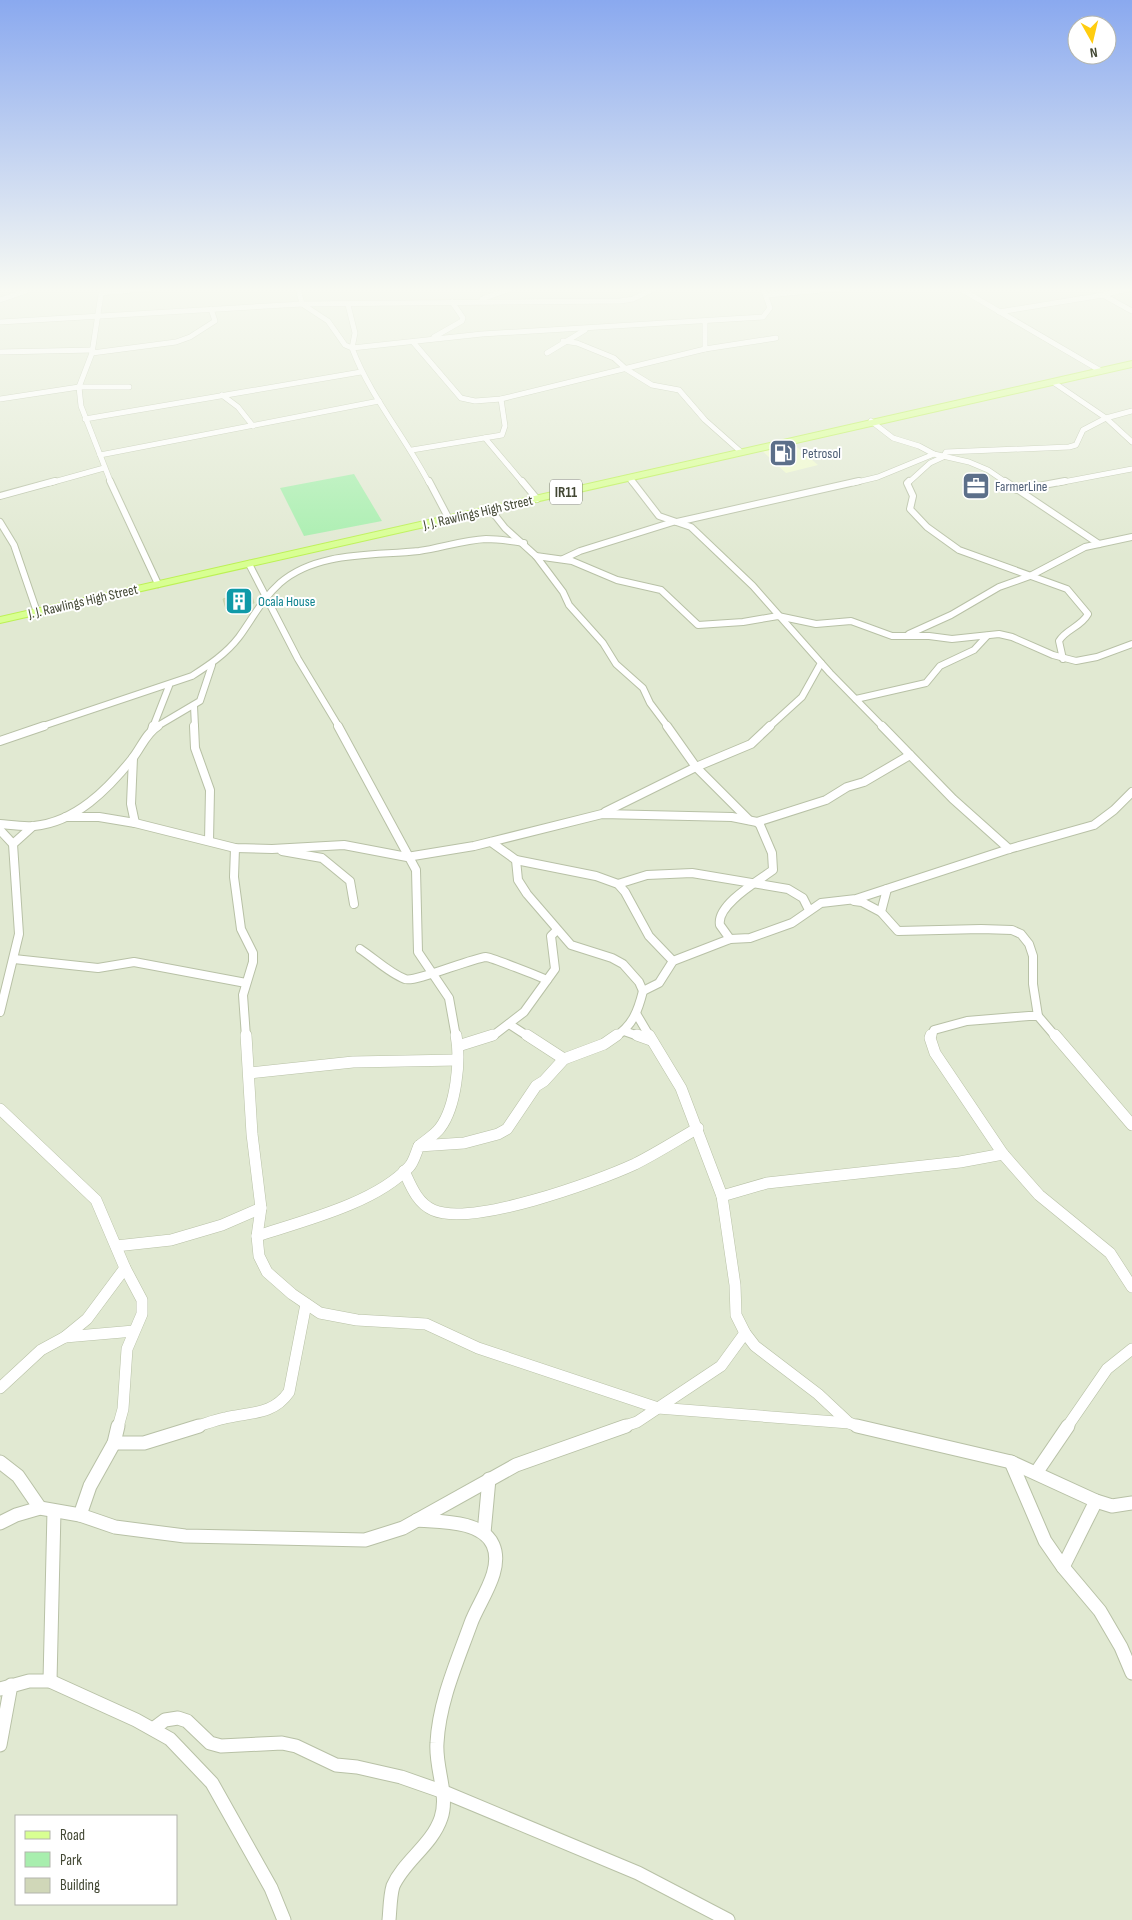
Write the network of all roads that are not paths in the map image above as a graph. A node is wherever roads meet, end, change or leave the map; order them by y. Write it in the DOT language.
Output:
graph roads {
  1 [pos="82,378"];
  2 [pos="327,378"];
  3 [pos="364,378"];
  4 [pos="444,378"];
  5 [pos="586,378"];
  6 [pos="640,378"];
  7 [pos="1072,378"];
  8 [pos="1053,382"];
  9 [pos="79,386"];
  10 [pos="129,386"];
  11 [pos="222,395"];
  12 [pos="0,399"];
  13 [pos="501,399"];
  14 [pos="379,401"];
  15 [pos="1132,411"];
  16 [pos="1106,418"];
  17 [pos="85,419"];
  18 [pos="871,421"];
  19 [pos="253,426"];
  20 [pos="485,438"];
  21 [pos="1132,442"];
  22 [pos="412,450"];
  23 [pos="740,451"];
  24 [pos="934,454"];
  25 [pos="100,455"];
  26 [pos="943,457"];
  27 [pos="104,468"];
  28 [pos="1132,469"];
  29 [pos="629,478"];
  30 [pos="1017,490"];
  31 [pos="0,496"];
  32 [pos="537,499"];
  33 [pos="490,509"];
  34 [pos="449,519"];
  35 [pos="0,522"];
  36 [pos="676,522"];
  37 [pos="1132,538"];
  38 [pos="524,543"];
  39 [pos="1098,544"];
  40 [pos="324,547"];
  41 [pos="536,556"];
  42 [pos="331,558"];
  43 [pos="563,559"];
  44 [pos="249,564"];
  45 [pos="1030,576"];
  46 [pos="158,584"];
  47 [pos="265,596"];
  48 [pos="37,612"];
  49 [pos="778,616"];
  50 [pos="0,620"];
  51 [pos="902,636"];
  52 [pos="987,636"];
  53 [pos="1132,644"];
  54 [pos="1057,648"];
  55 [pos="1042,650"];
  56 [pos="1063,659"];
  57 [pos="821,663"];
  58 [pos="212,665"];
  59 [pos="169,686"];
  60 [pos="856,699"];
  61 [pos="194,706"];
  62 [pos="152,730"];
  63 [pos="0,742"];
  64 [pos="910,755"];
  65 [pos="133,758"];
  66 [pos="696,767"];
  67 [pos="1132,792"];
  68 [pos="602,814"];
  69 [pos="66,817"];
  70 [pos="753,821"];
  71 [pos="134,822"];
  72 [pos="0,824"];
  73 [pos="33,826"];
  74 [pos="0,830"];
  75 [pos="209,841"];
  76 [pos="491,842"];
  77 [pos="12,844"];
  78 [pos="323,845"];
  79 [pos="235,848"];
  80 [pos="272,849"];
  81 [pos="1010,849"];
  82 [pos="322,858"];
  83 [pos="407,858"];
  84 [pos="516,860"];
  85 [pos="618,884"];
  86 [pos="757,884"];
  87 [pos="888,889"];
  88 [pos="846,900"];
  89 [pos="354,904"];
  90 [pos="809,910"];
  91 [pos="881,912"];
  92 [pos="556,930"];
  93 [pos="730,939"];
  94 [pos="360,949"];
  95 [pos="14,958"];
  96 [pos="674,961"];
  97 [pos="432,972"];
  98 [pos="547,980"];
  99 [pos="246,983"];
  100 [pos="643,991"];
  101 [pos="0,1012"];
  102 [pos="637,1015"];
  103 [pos="1038,1016"];
  104 [pos="509,1024"];
  105 [pos="624,1031"];
  106 [pos="651,1040"];
  107 [pos="458,1046"];
  108 [pos="457,1060"];
  109 [pos="564,1060"];
  110 [pos="250,1072"];
  111 [pos="0,1109"];
  112 [pos="1128,1115"];
  113 [pos="1132,1125"];
  114 [pos="698,1128"];
  115 [pos="418,1146"];
  116 [pos="1003,1154"];
  117 [pos="404,1171"];
  118 [pos="722,1196"];
  119 [pos="261,1208"];
  120 [pos="257,1236"];
  121 [pos="116,1246"];
  122 [pos="125,1268"];
  123 [pos="1132,1287"];
  124 [pos="306,1304"];
  125 [pos="134,1331"];
  126 [pos="745,1333"];
  127 [pos="65,1337"];
  128 [pos="1132,1349"];
  129 [pos="0,1388"];
  130 [pos="658,1408"];
  131 [pos="849,1423"];
  132 [pos="114,1443"];
  133 [pos="0,1462"];
  134 [pos="1011,1462"];
  135 [pos="1036,1473"];
  136 [pos="489,1479"];
  137 [pos="1096,1501"];
  138 [pos="1132,1503"];
  139 [pos="40,1508"];
  140 [pos="54,1511"];
  141 [pos="80,1515"];
  142 [pos="417,1520"];
  143 [pos="0,1523"];
  144 [pos="484,1534"];
  145 [pos="1063,1566"];
  146 [pos="1132,1674"];
  147 [pos="50,1681"];
  148 [pos="5,1687"];
  149 [pos="2,1714"];
  150 [pos="153,1729"];
  151 [pos="0,1745"];
  152 [pos="444,1792"];
  153 [pos="284,1920"];
  154 [pos="389,1920"];
  155 [pos="728,1920"];
  1 -- 9 [label="street"];
  2 -- 11 [label="street"];
  3 -- 14 [label="street"];
  4 -- 13 [label="street"];
  5 -- 13 [label="street"];
  6 -- 23 [label="street"];
  7 -- 8 [label="main road, J. J. Rawlings High Street / IR11"];
  8 -- 16 [label="street"];
  8 -- 18 [label="main road, J. J. Rawlings High Street / IR11"];
  9 -- 10 [label="street"];
  9 -- 12 [label="street"];
  9 -- 17 [label="street"];
  11 -- 17 [label="street"];
  11 -- 19 [label="street"];
  13 -- 20 [label="street"];
  14 -- 19 [label="street"];
  14 -- 22 [label="street"];
  15 -- 16 [label="street"];
  16 -- 21 [label="street"];
  16 -- 26 [label="street"];
  17 -- 25 [label="street"];
  18 -- 23 [label="main road, J. J. Rawlings High Street / IR11"];
  18 -- 24 [label="street"];
  19 -- 25 [label="street"];
  20 -- 22 [label="street"];
  20 -- 32 [label="street"];
  22 -- 34 [label="street"];
  23 -- 29 [label="main road, J. J. Rawlings High Street / IR11"];
  24 -- 26 [label="street"];
  24 -- 36 [label="street"];
  25 -- 27 [label="street"];
  26 -- 30 [label="street"];
  26 -- 45 [label="street"];
  27 -- 31 [label="street"];
  27 -- 46 [label="street"];
  28 -- 30 [label="street"];
  29 -- 32 [label="main road, J. J. Rawlings High Street / IR11"];
  29 -- 36 [label="street"];
  30 -- 39 [label="street"];
  32 -- 33 [label="main road, J. J. Rawlings High Street / IR11"];
  33 -- 34 [label="main road, J. J. Rawlings High Street / IR11"];
  33 -- 38 [label="street"];
  34 -- 40 [label="main road, J. J. Rawlings High Street / IR11"];
  35 -- 48 [label="street"];
  36 -- 43 [label="street"];
  36 -- 49 [label="street"];
  37 -- 39 [label="street"];
  38 -- 41 [label="street"];
  38 -- 42 [label="street"];
  39 -- 45 [label="street"];
  40 -- 42 [label="street"];
  40 -- 44 [label="main road, J. J. Rawlings High Street / IR11"];
  41 -- 43 [label="street"];
  41 -- 66 [label="street"];
  42 -- 47 [label="street"];
  43 -- 49 [label="street"];
  44 -- 46 [label="main road, J. J. Rawlings High Street / IR11"];
  44 -- 47 [label="street"];
  45 -- 51 [label="street"];
  45 -- 54 [label="street"];
  46 -- 48 [label="main road, J. J. Rawlings High Street / IR11"];
  47 -- 58 [label="street"];
  47 -- 83 [label="street"];
  48 -- 50 [label="main road, J. J. Rawlings High Street / IR11"];
  49 -- 51 [label="street"];
  49 -- 57 [label="street"];
  51 -- 52 [label="street"];
  52 -- 55 [label="street"];
  52 -- 60 [label="street"];
  53 -- 56 [label="street"];
  54 -- 55 [label="street"];
  54 -- 56 [label="street"];
  55 -- 56 [label="street"];
  57 -- 60 [label="street"];
  57 -- 66 [label="street"];
  58 -- 59 [label="street"];
  58 -- 61 [label="street"];
  59 -- 62 [label="street"];
  59 -- 63 [label="street"];
  60 -- 64 [label="street"];
  61 -- 62 [label="street"];
  61 -- 75 [label="street"];
  62 -- 65 [label="street"];
  64 -- 70 [label="street"];
  64 -- 81 [label="street"];
  65 -- 69 [label="street"];
  65 -- 71 [label="street"];
  66 -- 68 [label="street"];
  66 -- 70 [label="street"];
  67 -- 81 [label="street"];
  68 -- 70 [label="street"];
  68 -- 76 [label="street"];
  69 -- 71 [label="street"];
  69 -- 73 [label="street"];
  70 -- 86 [label="street"];
  71 -- 75 [label="street"];
  72 -- 73 [label="street"];
  73 -- 77 [label="street"];
  74 -- 77 [label="street"];
  75 -- 79 [label="street"];
  76 -- 83 [label="street"];
  76 -- 84 [label="street"];
  77 -- 95 [label="street"];
  78 -- 80 [label="street"];
  78 -- 82 [label="street"];
  78 -- 83 [label="street"];
  79 -- 80 [label="street"];
  79 -- 99 [label="street"];
  80 -- 82 [label="street"];
  81 -- 87 [label="street"];
  82 -- 89 [label="street"];
  83 -- 97 [label="street"];
  84 -- 85 [label="street"];
  84 -- 92 [label="street"];
  85 -- 86 [label="street"];
  85 -- 96 [label="street"];
  86 -- 90 [label="street"];
  86 -- 93 [label="street"];
  87 -- 88 [label="street"];
  87 -- 91 [label="street"];
  88 -- 90 [label="street"];
  88 -- 91 [label="street"];
  90 -- 93 [label="street"];
  91 -- 103 [label="street"];
  92 -- 98 [label="street"];
  92 -- 100 [label="street"];
  93 -- 96 [label="street"];
  94 -- 97 [label="street"];
  95 -- 99 [label="street"];
  95 -- 101 [label="street"];
  96 -- 100 [label="street"];
  97 -- 98 [label="street"];
  97 -- 107 [label="street"];
  98 -- 104 [label="street"];
  99 -- 110 [label="street"];
  100 -- 102 [label="street"];
  102 -- 105 [label="street"];
  102 -- 106 [label="street"];
  103 -- 112 [label="street"];
  103 -- 116 [label="street"];
  104 -- 107 [label="street"];
  104 -- 109 [label="street"];
  105 -- 106 [label="street"];
  105 -- 109 [label="street"];
  106 -- 114 [label="street"];
  107 -- 108 [label="street"];
  108 -- 110 [label="street"];
  108 -- 115 [label="street"];
  109 -- 115 [label="street"];
  110 -- 119 [label="street"];
  111 -- 121 [label="street"];
  112 -- 113 [label="street"];
  114 -- 117 [label="street"];
  114 -- 118 [label="street"];
  115 -- 117 [label="street"];
  116 -- 118 [label="street"];
  116 -- 123 [label="street"];
  117 -- 120 [label="street"];
  118 -- 126 [label="street"];
  119 -- 120 [label="street"];
  119 -- 121 [label="street"];
  120 -- 124 [label="street"];
  121 -- 122 [label="street"];
  122 -- 125 [label="street"];
  122 -- 127 [label="street"];
  124 -- 130 [label="street"];
  124 -- 132 [label="street"];
  125 -- 127 [label="street"];
  125 -- 132 [label="street"];
  126 -- 130 [label="street"];
  126 -- 131 [label="street"];
  127 -- 129 [label="street"];
  128 -- 135 [label="street"];
  130 -- 131 [label="street"];
  130 -- 136 [label="street"];
  131 -- 134 [label="street"];
  132 -- 141 [label="street"];
  133 -- 139 [label="street"];
  134 -- 135 [label="street"];
  134 -- 145 [label="street"];
  135 -- 137 [label="street"];
  136 -- 142 [label="street"];
  136 -- 144 [label="street"];
  137 -- 138 [label="street"];
  137 -- 145 [label="street"];
  139 -- 140 [label="street"];
  139 -- 143 [label="street"];
  140 -- 141 [label="street"];
  140 -- 147 [label="street"];
  141 -- 142 [label="street"];
  142 -- 144 [label="street"];
  144 -- 152 [label="street"];
  145 -- 146 [label="street"];
  147 -- 148 [label="street"];
  147 -- 150 [label="street"];
  148 -- 149 [label="street"];
  149 -- 151 [label="street"];
  150 -- 152 [label="street"];
  150 -- 153 [label="street"];
  152 -- 154 [label="street"];
  152 -- 155 [label="street"];
}
